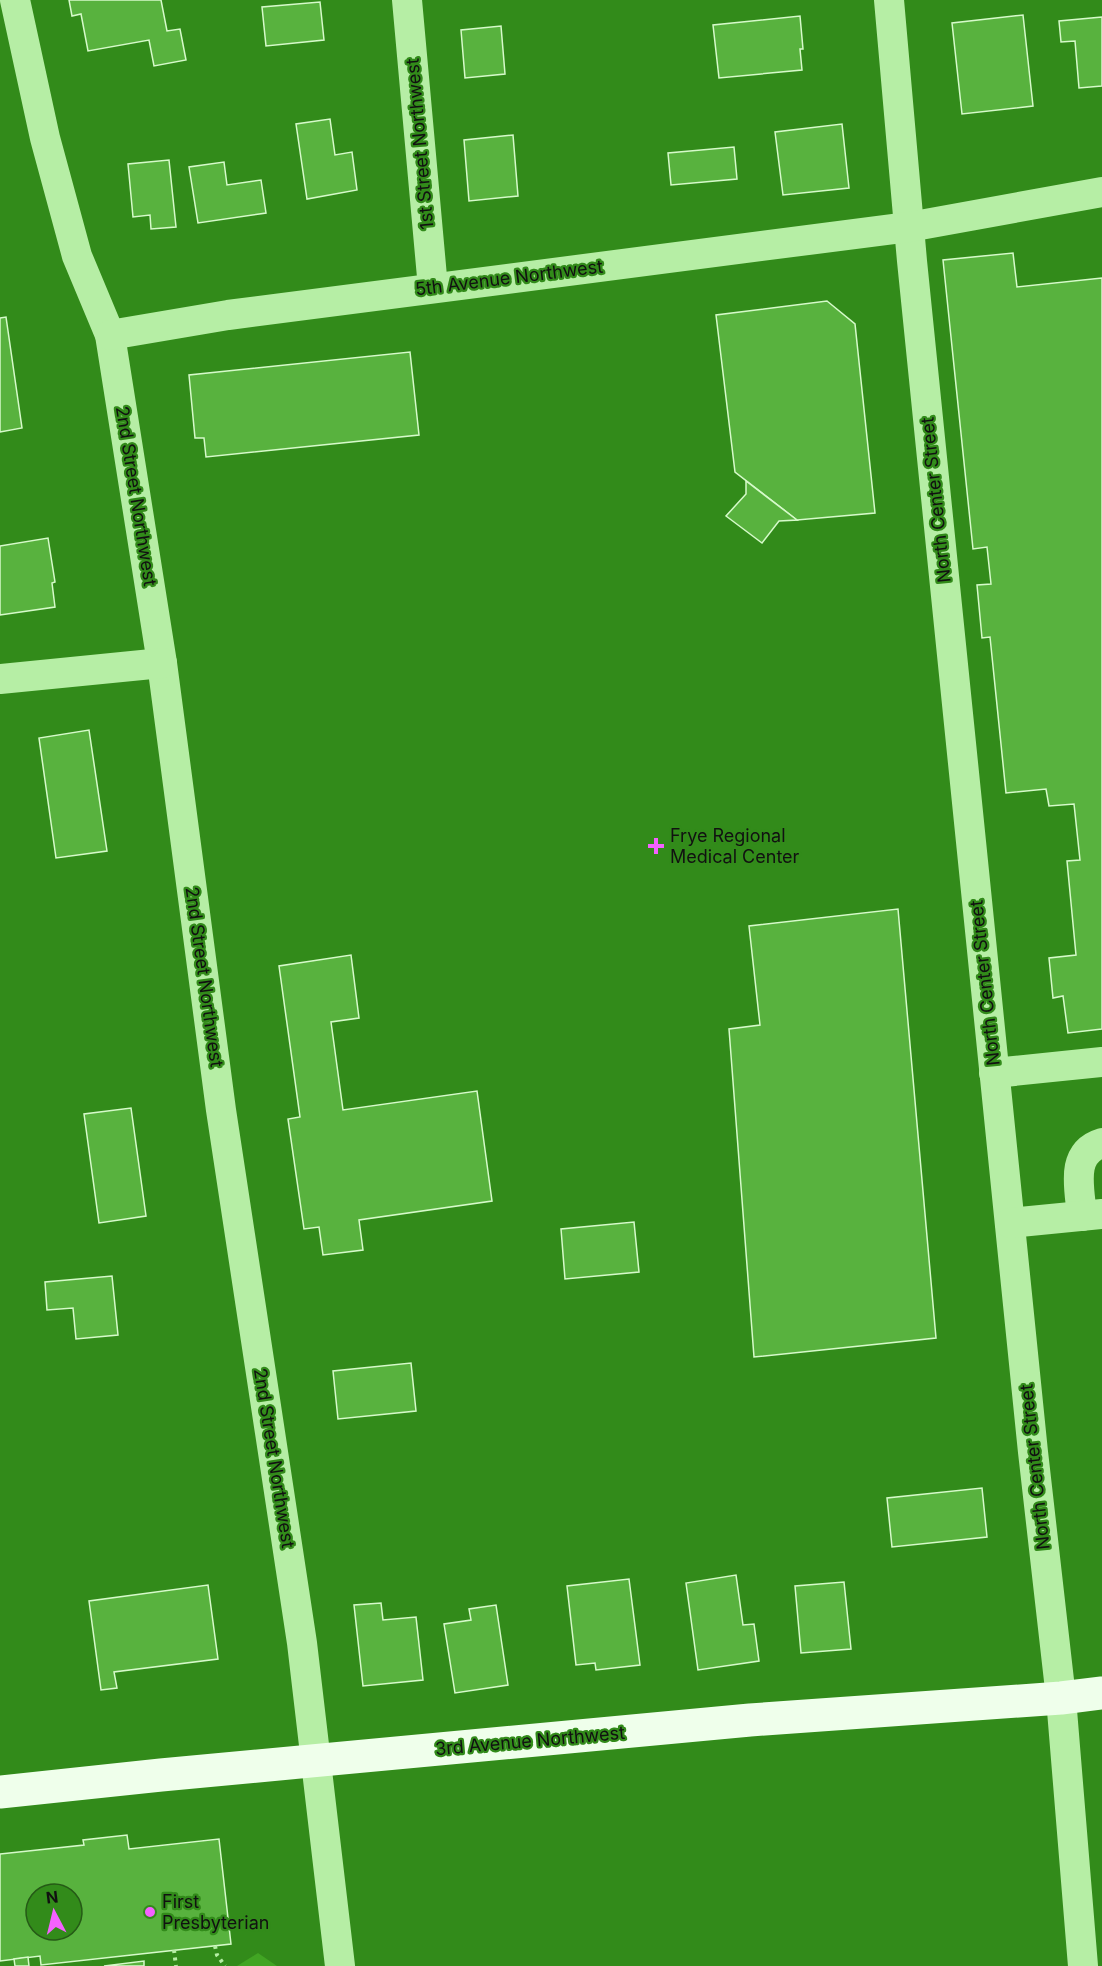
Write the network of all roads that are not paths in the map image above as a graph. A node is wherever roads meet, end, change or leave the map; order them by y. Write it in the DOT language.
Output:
graph roads {
  1 [pos="15,0"];
  2 [pos="407,0"];
  3 [pos="889,0"];
  4 [pos="1102,192"];
  5 [pos="909,227"];
  6 [pos="433,288"];
  7 [pos="110,335"];
  8 [pos="162,663"];
  9 [pos="0,679"];
  10 [pos="1102,1062"];
  11 [pos="994,1073"];
  12 [pos="1102,1143"];
  13 [pos="1092,1215"];
  14 [pos="1010,1224"];
  15 [pos="1102,1693"];
  16 [pos="1061,1698"];
  17 [pos="315,1760"];
  18 [pos="0,1792"];
  19 [pos="340,1966"];
  20 [pos="1083,1966"];
  1 -- 7 [label="street, 2nd Street Northwest"];
  2 -- 6 [label="street, 1st Street Northwest"];
  3 -- 5 [label="street, North Center Street"];
  4 -- 5 [label="street, 5th Avenue Northwest"];
  5 -- 6 [label="street, 5th Avenue Northwest"];
  5 -- 11 [label="street, North Center Street"];
  6 -- 7 [label="street, 5th Avenue Northwest"];
  7 -- 8 [label="street, 2nd Street Northwest"];
  8 -- 9 [label="street"];
  8 -- 17 [label="street, 2nd Street Northwest"];
  10 -- 11 [label="street"];
  11 -- 14 [label="street, North Center Street"];
  12 -- 13 [label="street"];
  13 -- 14 [label="street"];
  14 -- 16 [label="street, North Center Street"];
  15 -- 16 [label="main road, 3rd Avenue Northwest"];
  16 -- 17 [label="main road, 3rd Avenue Northwest"];
  16 -- 20 [label="street, North Center Street"];
  17 -- 18 [label="main road, 3rd Avenue Northwest"];
  17 -- 19 [label="street, 2nd Street Northwest"];
}
